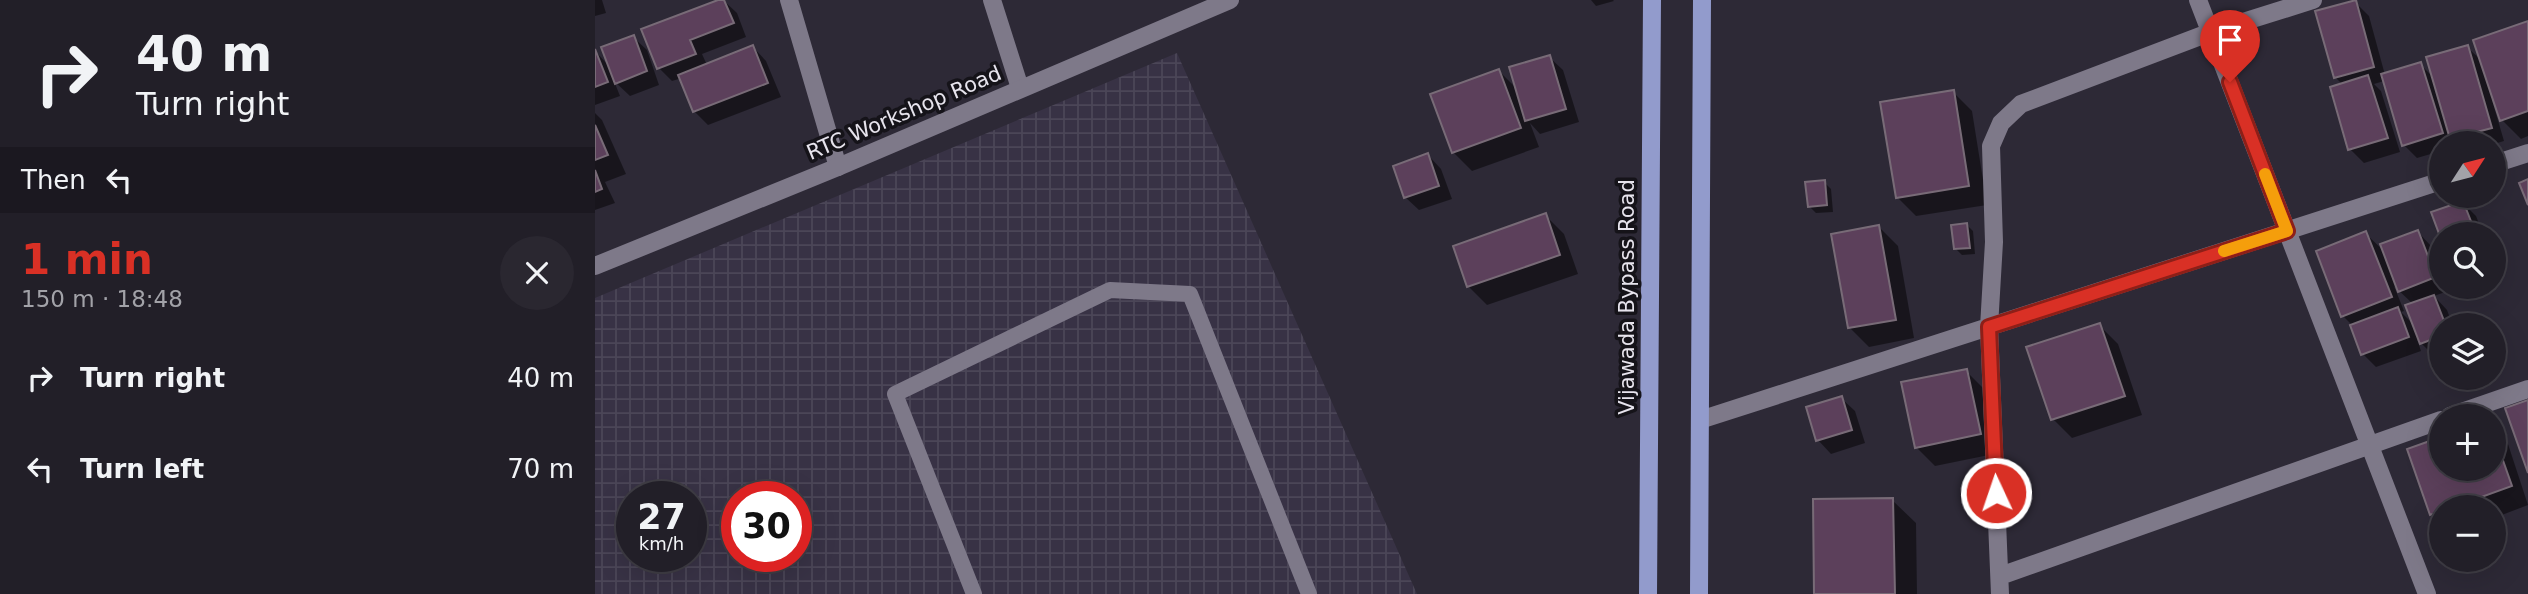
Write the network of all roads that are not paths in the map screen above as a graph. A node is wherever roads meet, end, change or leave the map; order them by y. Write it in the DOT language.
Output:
graph roads {
  1 [pos="789,0"];
  2 [pos="992,0"];
  3 [pos="1230,0"];
  4 [pos="1652,0"];
  5 [pos="1702,0"];
  6 [pos="2199,0"];
  7 [pos="2313,0"];
  8 [pos="2211,32"];
  9 [pos="1020,88"];
  10 [pos="2528,153"];
  11 [pos="2506,160"];
  12 [pos="838,167"];
  13 [pos="2429,185"];
  14 [pos="2287,231"];
  15 [pos="595,265"];
  16 [pos="1989,327"];
  17 [pos="2528,389"];
  18 [pos="2485,404"];
  19 [pos="1700,420"];
  20 [pos="2429,424"];
  21 [pos="2369,445"];
  22 [pos="2000,576"];
  23 [pos="974,594"];
  24 [pos="1309,594"];
  25 [pos="1648,594"];
  26 [pos="1699,594"];
  27 [pos="2000,594"];
  28 [pos="2427,594"];
  1 -- 12 [label="street"];
  2 -- 9 [label="street"];
  3 -- 9 [label="street, RTC Workshop Road"];
  4 -- 25 [label="main road, Vijawada Bypass Road"];
  5 -- 19 [label="main road"];
  6 -- 8 [label="street"];
  7 -- 8 [label="street"];
  8 -- 14 [label="street"];
  8 -- 16 [label="street"];
  9 -- 12 [label="street, RTC Workshop Road"];
  10 -- 11 [label="street"];
  12 -- 15 [label="street, RTC Workshop Road"];
  13 -- 14 [label="street"];
  14 -- 16 [label="street"];
  14 -- 21 [label="street"];
  16 -- 19 [label="street"];
  16 -- 22 [label="street"];
  17 -- 18 [label="street"];
  19 -- 26 [label="main road"];
  20 -- 21 [label="street"];
  21 -- 22 [label="street"];
  21 -- 28 [label="street"];
  22 -- 27 [label="street"];
  23 -- 24 [label="lane"];
}
